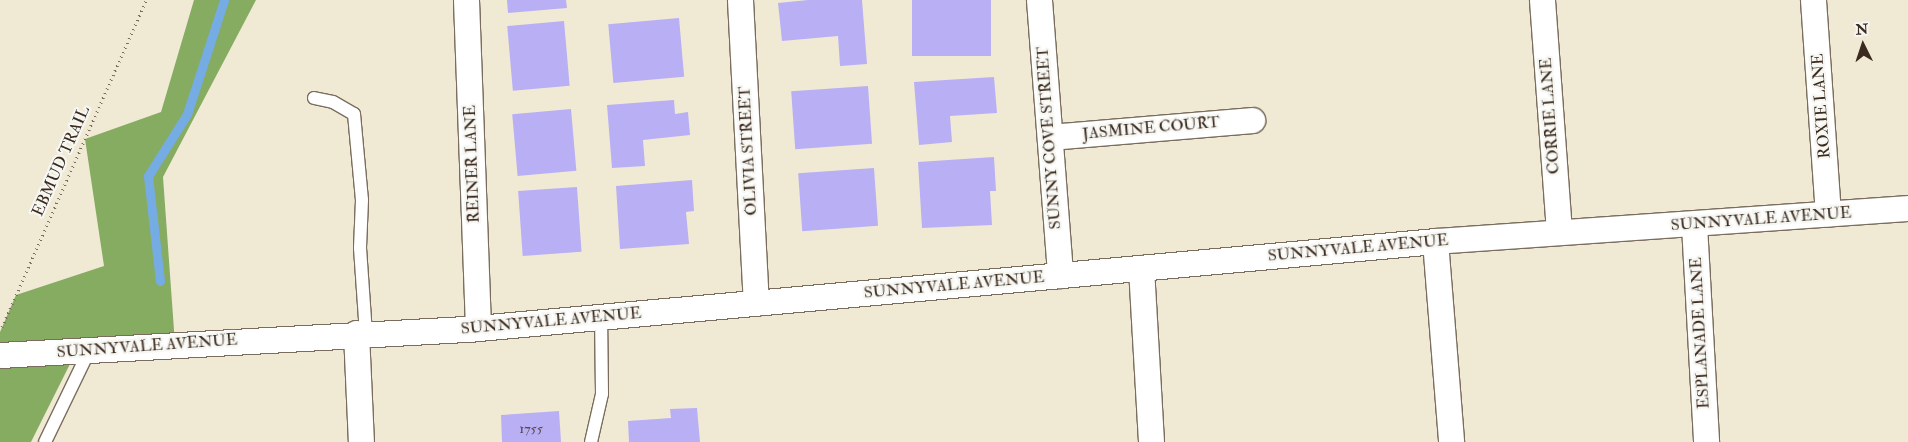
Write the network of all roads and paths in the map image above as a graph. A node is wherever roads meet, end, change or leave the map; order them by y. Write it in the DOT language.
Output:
graph roads {
  1 [pos="146,0"];
  2 [pos="466,0"];
  3 [pos="740,0"];
  4 [pos="1039,0"];
  5 [pos="1542,0"];
  6 [pos="1813,0"];
  7 [pos="314,98"];
  8 [pos="1252,120"];
  9 [pos="1050,137"];
  10 [pos="1908,208"];
  11 [pos="1828,213"];
  12 [pos="1694,225"];
  13 [pos="1559,231"];
  14 [pos="1435,241"];
  15 [pos="1142,268"];
  16 [pos="1060,275"];
  17 [pos="756,303"];
  18 [pos="601,317"];
  19 [pos="478,328"];
  20 [pos="0,332"];
  21 [pos="361,333"];
  22 [pos="90,350"];
  23 [pos="0,355"];
  24 [pos="45,442"];
  25 [pos="362,442"];
  26 [pos="591,442"];
  27 [pos="1151,442"];
  28 [pos="1451,442"];
  29 [pos="1706,442"];
  1 -- 20 [label="path, EBMUD TRAIL"];
  2 -- 19 [label="street, REINER LANE"];
  3 -- 17 [label="street, OLIVIA STREET"];
  4 -- 9 [label="street, SUNNY COVE STREET"];
  5 -- 13 [label="street, CORRIE LANE"];
  6 -- 11 [label="street, ROXIE LANE"];
  7 -- 21 [label="lane"];
  8 -- 9 [label="street, JASMINE COURT"];
  9 -- 16 [label="street, SUNNY COVE STREET"];
  10 -- 11 [label="street, SUNNYVALE AVENUE"];
  11 -- 12 [label="street, SUNNYVALE AVENUE"];
  12 -- 13 [label="street, SUNNYVALE AVENUE"];
  12 -- 29 [label="street, ESPLANADE LANE"];
  13 -- 14 [label="street, SUNNYVALE AVENUE"];
  14 -- 15 [label="street, SUNNYVALE AVENUE"];
  14 -- 28 [label="street"];
  15 -- 16 [label="street, SUNNYVALE AVENUE"];
  15 -- 27 [label="street"];
  16 -- 17 [label="street, SUNNYVALE AVENUE"];
  17 -- 18 [label="street, SUNNYVALE AVENUE"];
  18 -- 19 [label="street, SUNNYVALE AVENUE"];
  18 -- 26 [label="lane"];
  19 -- 21 [label="street, SUNNYVALE AVENUE"];
  21 -- 22 [label="street, SUNNYVALE AVENUE"];
  21 -- 25 [label="street"];
  22 -- 23 [label="street, SUNNYVALE AVENUE"];
  22 -- 24 [label="lane"];
}
